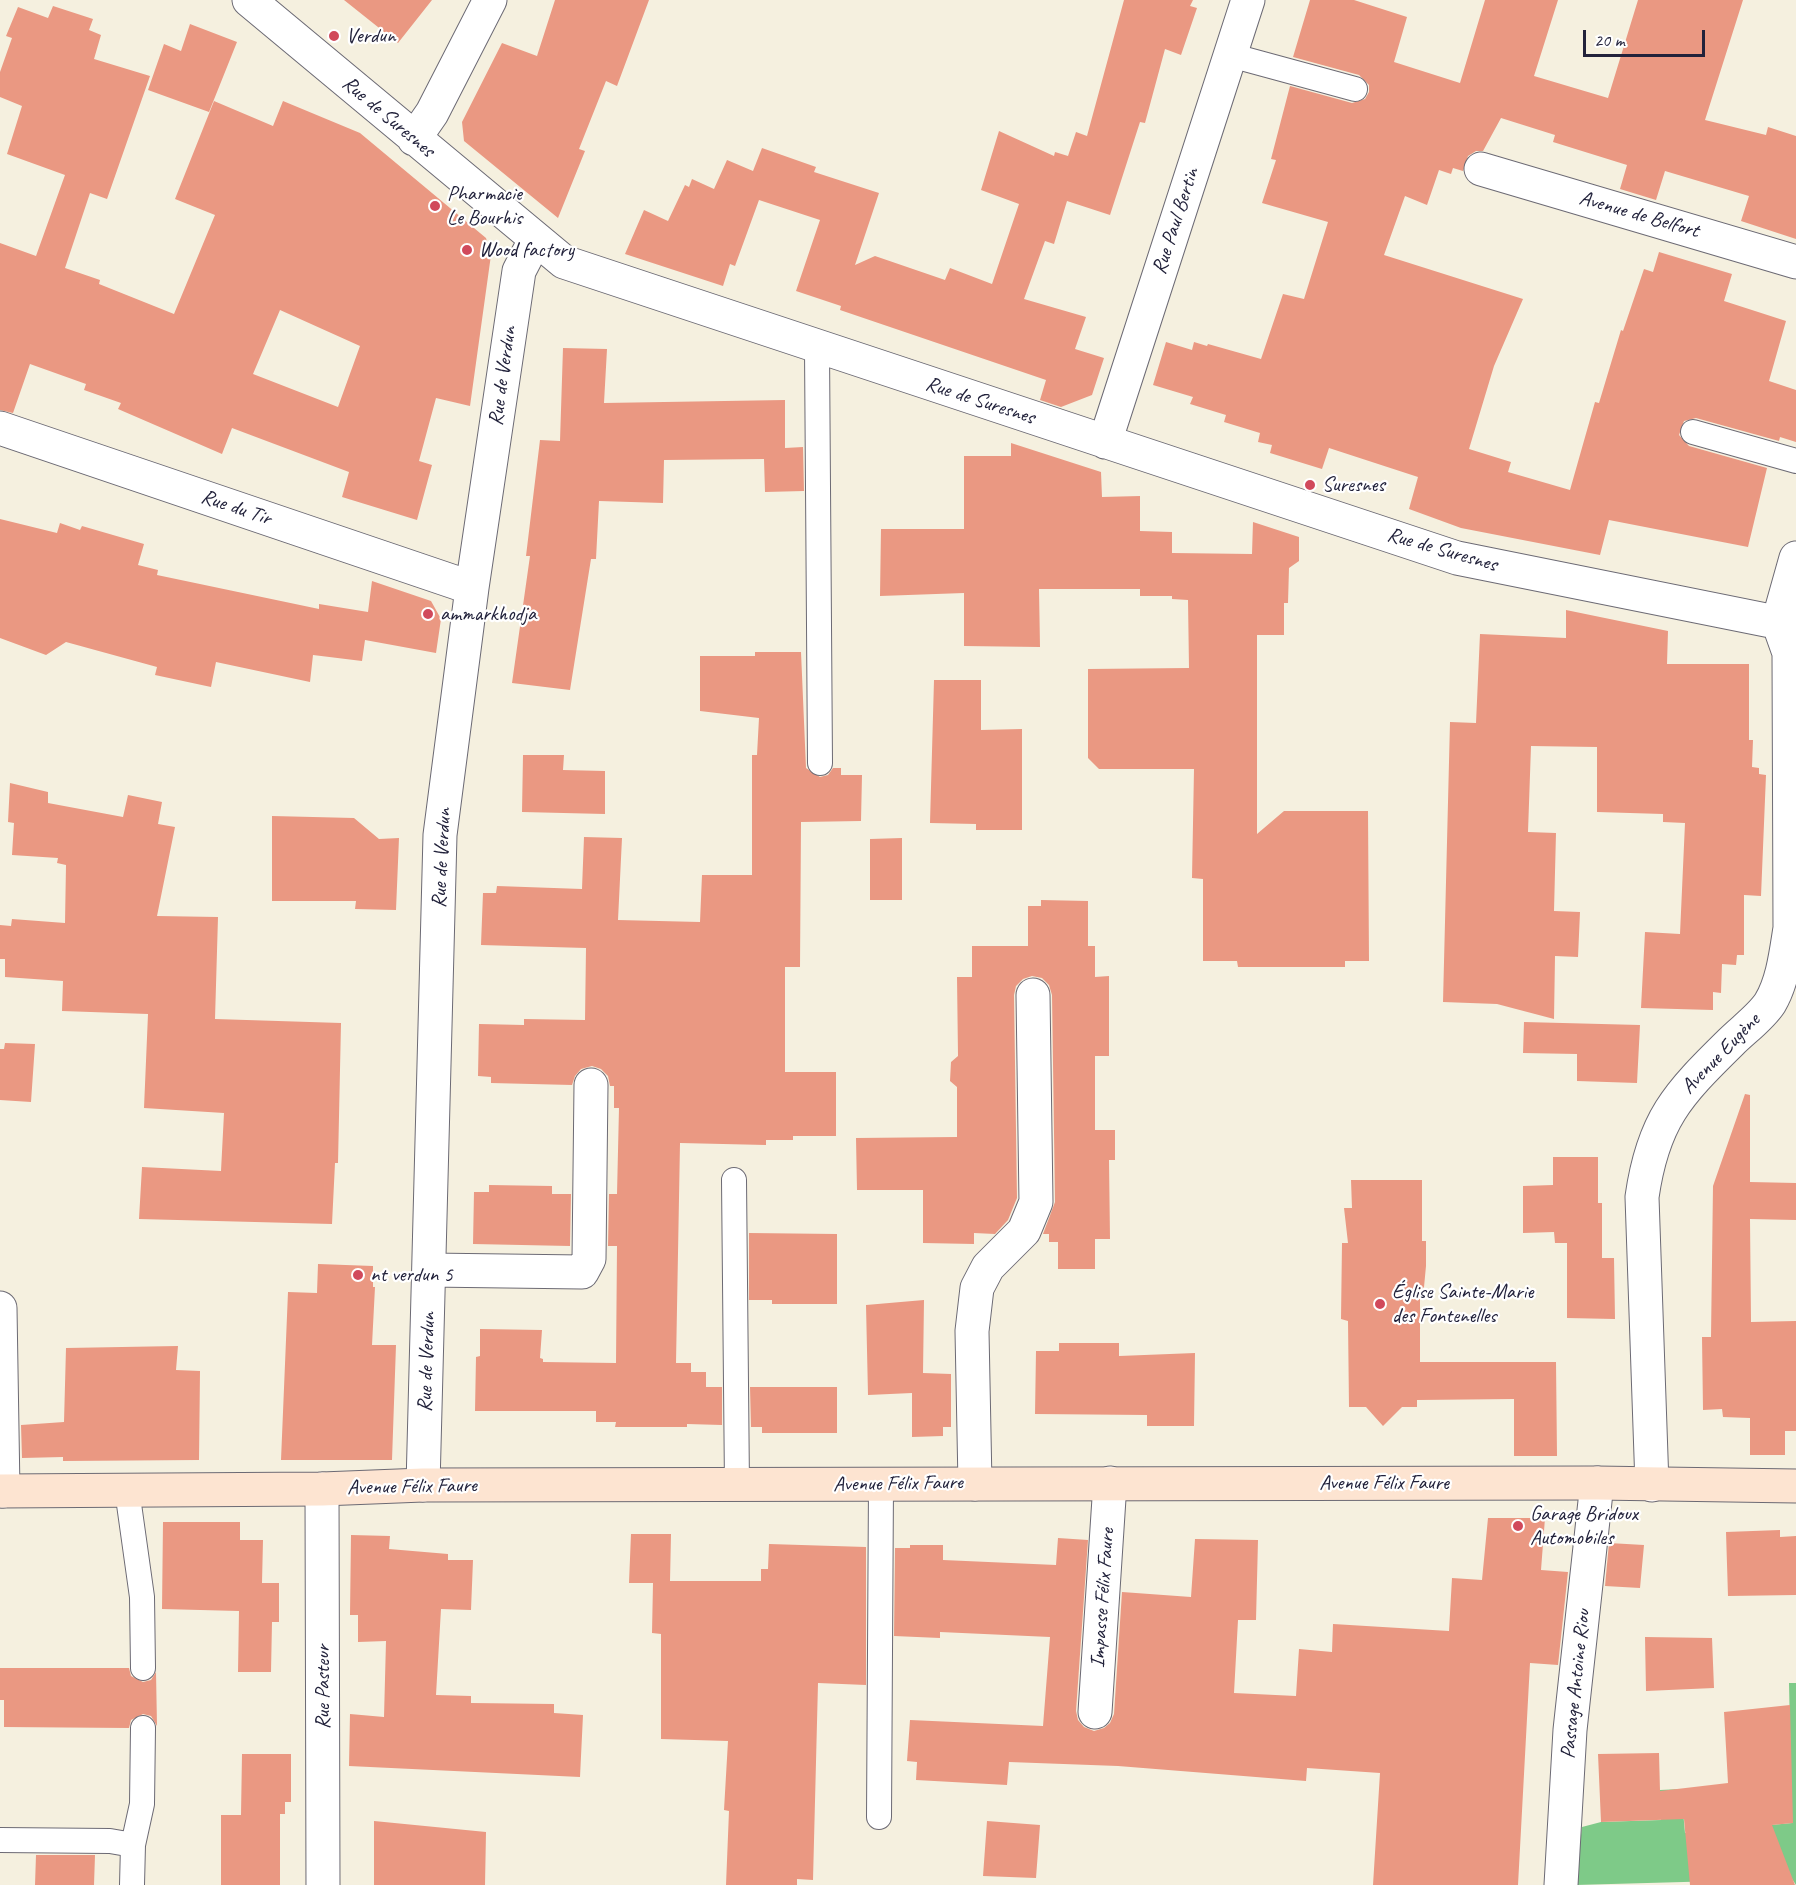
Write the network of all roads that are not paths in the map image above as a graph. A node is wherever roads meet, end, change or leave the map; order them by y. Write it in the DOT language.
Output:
graph roads {
  1 [pos="249,0"];
  2 [pos="490,0"];
  3 [pos="1248,0"];
  4 [pos="1230,55"];
  5 [pos="1355,89"];
  6 [pos="414,139"];
  7 [pos="1481,169"];
  8 [pos="535,240"];
  9 [pos="1796,262"];
  10 [pos="818,349"];
  11 [pos="0,428"];
  12 [pos="1693,432"];
  13 [pos="1105,442"];
  14 [pos="1796,461"];
  15 [pos="1796,558"];
  16 [pos="472,588"];
  17 [pos="1787,624"];
  18 [pos="820,763"];
  19 [pos="1033,995"];
  20 [pos="591,1085"];
  21 [pos="734,1180"];
  22 [pos="429,1270"];
  23 [pos="0,1308"];
  24 [pos="1597,1483"];
  25 [pos="975,1484"];
  26 [pos="1110,1484"];
  27 [pos="423,1485"];
  28 [pos="880,1485"];
  29 [pos="1652,1485"];
  30 [pos="737,1486"];
  31 [pos="1796,1486"];
  32 [pos="322,1489"];
  33 [pos="127,1490"];
  34 [pos="2,1491"];
  35 [pos="143,1668"];
  36 [pos="1095,1712"];
  37 [pos="143,1728"];
  38 [pos="879,1817"];
  39 [pos="0,1840"];
  40 [pos="133,1845"];
  41 [pos="132,1885"];
  42 [pos="323,1885"];
  43 [pos="1561,1885"];
  1 -- 6 [label="street, Rue de Suresnes"];
  2 -- 6 [label="street"];
  3 -- 4 [label="street, Rue Paul Bertin"];
  4 -- 5 [label="lane"];
  4 -- 13 [label="street, Rue Paul Bertin"];
  6 -- 8 [label="street, Rue de Suresnes"];
  7 -- 9 [label="street, Avenue de Belfort"];
  8 -- 10 [label="street, Rue de Suresnes"];
  8 -- 16 [label="street, Rue de Verdun"];
  10 -- 13 [label="street, Rue de Suresnes"];
  10 -- 18 [label="lane"];
  11 -- 16 [label="street, Rue du Tir"];
  12 -- 14 [label="lane"];
  13 -- 17 [label="street, Rue de Suresnes"];
  15 -- 17 [label="street"];
  16 -- 22 [label="street, Rue de Verdun"];
  17 -- 29 [label="street, Avenue Eugène"];
  19 -- 25 [label="street"];
  20 -- 22 [label="street"];
  21 -- 30 [label="lane"];
  22 -- 27 [label="street, Rue de Verdun"];
  23 -- 34 [label="street"];
  24 -- 26 [label="street, Avenue Félix Faure"];
  24 -- 29 [label="street, Avenue Félix Faure"];
  24 -- 43 [label="street, Passage Antoine Riou"];
  25 -- 26 [label="street, Avenue Félix Faure"];
  25 -- 28 [label="street, Avenue Félix Faure"];
  26 -- 36 [label="street, Impasse Félix Faure"];
  27 -- 30 [label="street, Avenue Félix Faure"];
  27 -- 32 [label="street, Avenue Félix Faure"];
  28 -- 30 [label="street, Avenue Félix Faure"];
  28 -- 38 [label="lane"];
  29 -- 31 [label="street, Avenue Félix Faure"];
  32 -- 33 [label="street, Avenue Félix Faure"];
  32 -- 42 [label="street, Rue Pasteur"];
  33 -- 34 [label="street, Avenue Félix Faure"];
  33 -- 35 [label="lane"];
  37 -- 40 [label="lane"];
  39 -- 40 [label="lane"];
  40 -- 41 [label="lane"];
}
